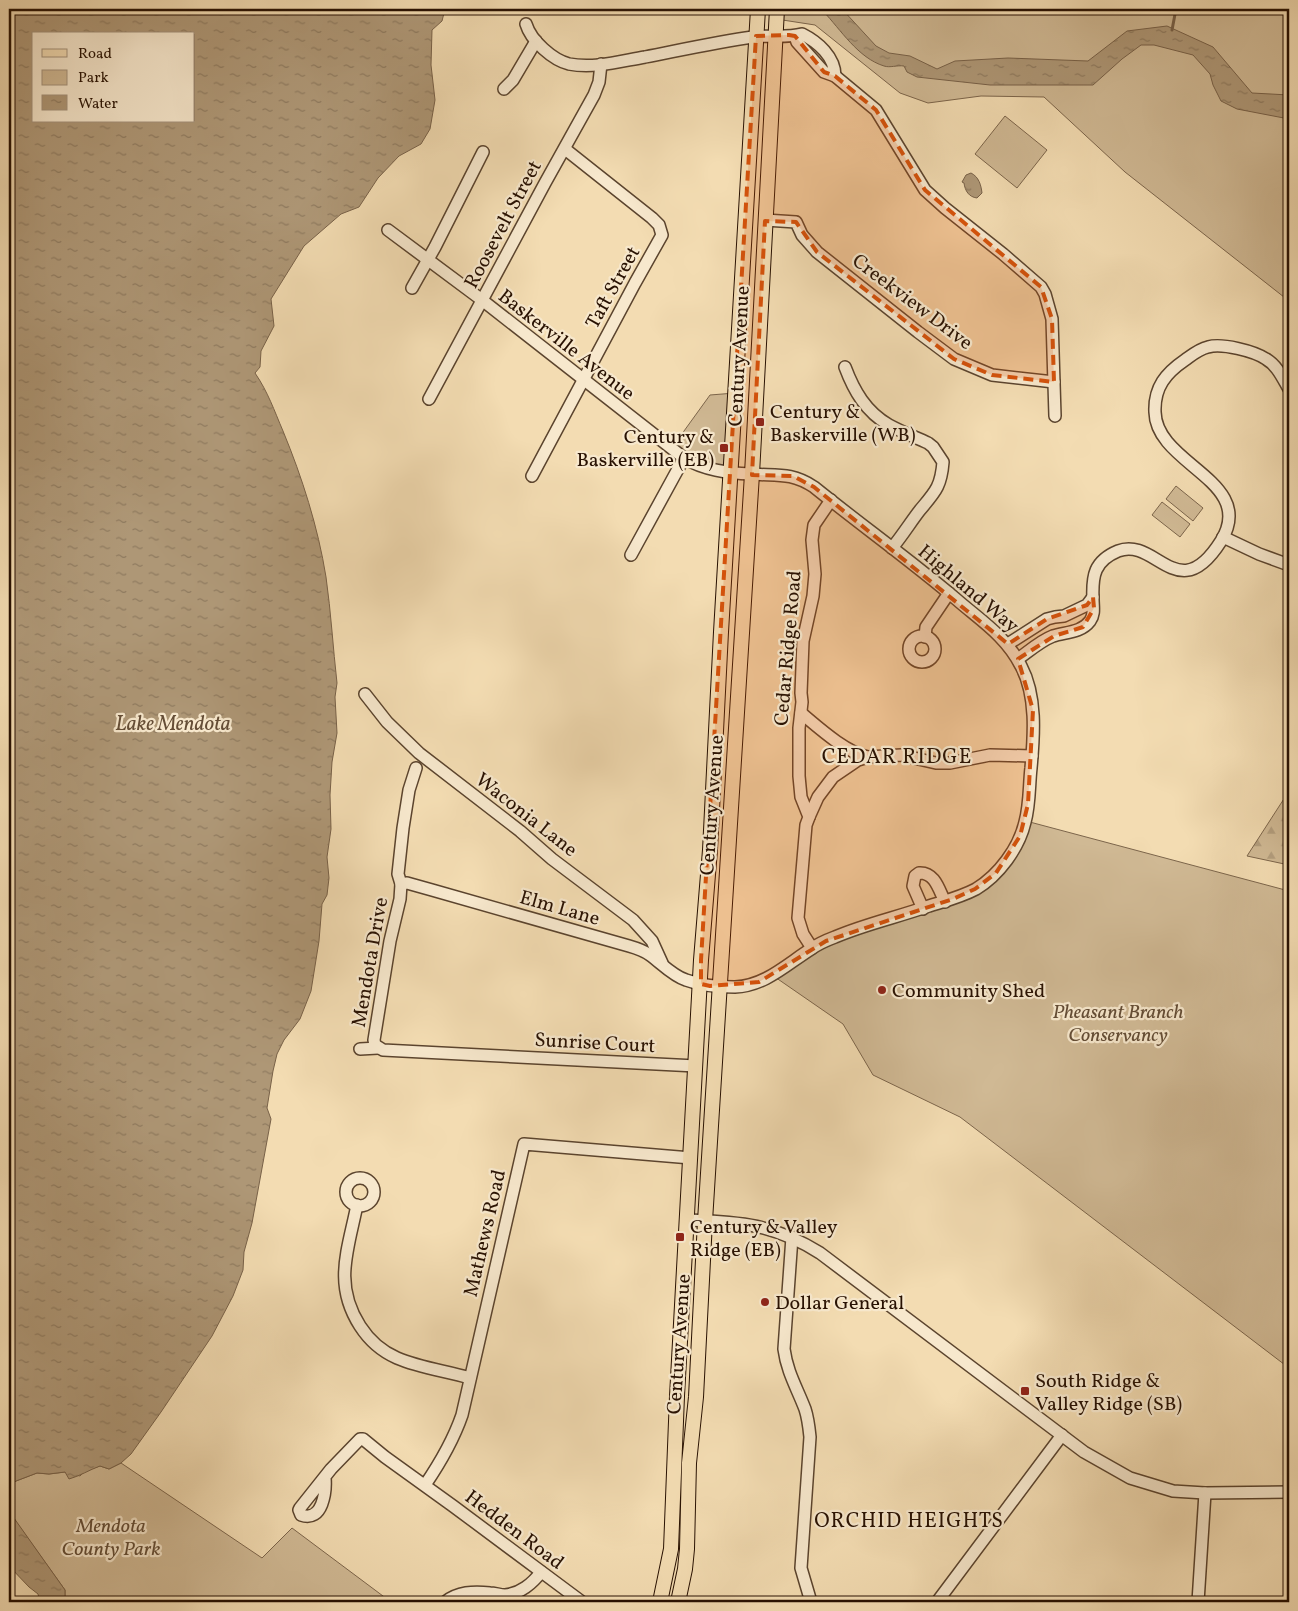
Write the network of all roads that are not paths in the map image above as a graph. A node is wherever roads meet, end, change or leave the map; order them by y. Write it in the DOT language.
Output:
graph roads {
  1 [pos="758,9"];
  2 [pos="777,9"];
  3 [pos="526,24"];
  4 [pos="756,36"];
  5 [pos="775,36"];
  6 [pos="536,40"];
  7 [pos="601,64"];
  8 [pos="504,89"];
  9 [pos="565,149"];
  10 [pos="483,152"];
  11 [pos="765,220"];
  12 [pos="388,230"];
  13 [pos="427,259"];
  14 [pos="412,288"];
  15 [pos="482,300"];
  16 [pos="845,367"];
  17 [pos="583,380"];
  18 [pos="1054,382"];
  19 [pos="1289,388"];
  20 [pos="429,399"];
  21 [pos="1055,416"];
  22 [pos="684,458"];
  23 [pos="730,472"];
  24 [pos="752,474"];
  25 [pos="532,476"];
  26 [pos="831,500"];
  27 [pos="1223,537"];
  28 [pos="892,548"];
  29 [pos="631,555"];
  30 [pos="1289,565"];
  31 [pos="949,593"];
  32 [pos="1093,597"];
  33 [pos="924,637"];
  34 [pos="1008,644"];
  35 [pos="1018,659"];
  36 [pos="364,694"];
  37 [pos="801,714"];
  38 [pos="1032,756"];
  39 [pos="868,757"];
  40 [pos="416,768"];
  41 [pos="809,817"];
  42 [pos="401,884"];
  43 [pos="945,902"];
  44 [pos="923,909"];
  45 [pos="812,948"];
  46 [pos="662,964"];
  47 [pos="701,984"];
  48 [pos="720,986"];
  49 [pos="378,1048"];
  50 [pos="360,1049"];
  51 [pos="493,1056"];
  52 [pos="696,1066"];
  53 [pos="691,1158"];
  54 [pos="356,1205"];
  55 [pos="688,1220"];
  56 [pos="705,1220"];
  57 [pos="792,1237"];
  58 [pos="470,1378"];
  59 [pos="1062,1435"];
  60 [pos="325,1478"];
  61 [pos="425,1485"];
  62 [pos="1205,1492"];
  63 [pos="1289,1492"];
  64 [pos="541,1572"];
  65 [pos="444,1602"];
  66 [pos="582,1602"];
  67 [pos="660,1602"];
  68 [pos="678,1602"];
  69 [pos="811,1602"];
  70 [pos="936,1602"];
  71 [pos="1198,1602"];
  1 -- 4 [label="main road, Century Avenue"];
  2 -- 5 [label="main road, Century Avenue"];
  3 -- 6 [label="street"];
  4 -- 5 [label="street"];
  4 -- 7 [label="street"];
  4 -- 23 [label="main road, Century Avenue"];
  5 -- 11 [label="main road, Century Avenue"];
  5 -- 18 [label="street"];
  6 -- 7 [label="street"];
  6 -- 8 [label="street"];
  7 -- 9 [label="street, Roosevelt Street"];
  9 -- 15 [label="street, Roosevelt Street"];
  9 -- 17 [label="street, Taft Street"];
  10 -- 13 [label="street"];
  11 -- 18 [label="street, Creekview Drive"];
  11 -- 24 [label="main road, Century Avenue"];
  12 -- 13 [label="street, Baskerville Avenue"];
  13 -- 14 [label="street"];
  13 -- 15 [label="street, Baskerville Avenue"];
  15 -- 17 [label="street, Baskerville Avenue"];
  15 -- 20 [label="street, Roosevelt Street"];
  16 -- 28 [label="street"];
  17 -- 22 [label="street, Baskerville Avenue"];
  17 -- 25 [label="street, Taft Street"];
  18 -- 21 [label="street"];
  19 -- 27 [label="street"];
  22 -- 23 [label="street, Baskerville Avenue"];
  22 -- 29 [label="street"];
  23 -- 24 [label="street, Highland Way"];
  23 -- 47 [label="main road, Century Avenue"];
  24 -- 26 [label="street, Highland Way"];
  24 -- 48 [label="main road, Century Avenue"];
  26 -- 28 [label="street, Highland Way"];
  26 -- 37 [label="street, Cedar Ridge Road"];
  27 -- 30 [label="street"];
  27 -- 32 [label="street"];
  28 -- 31 [label="street, Highland Way"];
  31 -- 33 [label="street"];
  31 -- 34 [label="street, Highland Way"];
  32 -- 34 [label="street"];
  32 -- 35 [label="street"];
  34 -- 35 [label="street, Highland Way"];
  35 -- 38 [label="street, Highland Way"];
  36 -- 46 [label="street, Waconia Lane"];
  37 -- 39 [label="street"];
  37 -- 41 [label="street, Cedar Ridge Road"];
  38 -- 39 [label="street"];
  38 -- 43 [label="street, Highland Way"];
  39 -- 41 [label="street"];
  40 -- 42 [label="street, Mendota Drive"];
  41 -- 45 [label="street, Cedar Ridge Road"];
  42 -- 46 [label="street, Elm Lane"];
  42 -- 49 [label="street, Mendota Drive"];
  43 -- 44 [label="street, Highland Way"];
  43 -- 44 [label="street"];
  44 -- 45 [label="street, Highland Way"];
  45 -- 48 [label="street, Highland Way"];
  46 -- 47 [label="street, Elm Lane"];
  47 -- 48 [label="street, Highland Way"];
  47 -- 52 [label="main road, Century Avenue"];
  48 -- 56 [label="main road, Century Avenue"];
  49 -- 50 [label="street"];
  49 -- 51 [label="street, Mendota Drive"];
  51 -- 52 [label="street, Sunrise Court"];
  52 -- 53 [label="main road, Century Avenue"];
  53 -- 55 [label="main road, Century Avenue"];
  53 -- 58 [label="street, Mathews Road"];
  54 -- 58 [label="street"];
  55 -- 56 [label="street"];
  55 -- 67 [label="main road, Century Avenue"];
  56 -- 57 [label="street"];
  56 -- 68 [label="main road, Century Avenue"];
  57 -- 59 [label="street"];
  57 -- 69 [label="street"];
  58 -- 61 [label="street, Mathews Road"];
  59 -- 62 [label="street"];
  59 -- 70 [label="street"];
  60 -- 61 [label="street, Hedden Road"];
  61 -- 64 [label="street, Hedden Road"];
  62 -- 63 [label="street"];
  62 -- 71 [label="street"];
  64 -- 65 [label="street"];
  64 -- 66 [label="street, Hedden Road"];
}
